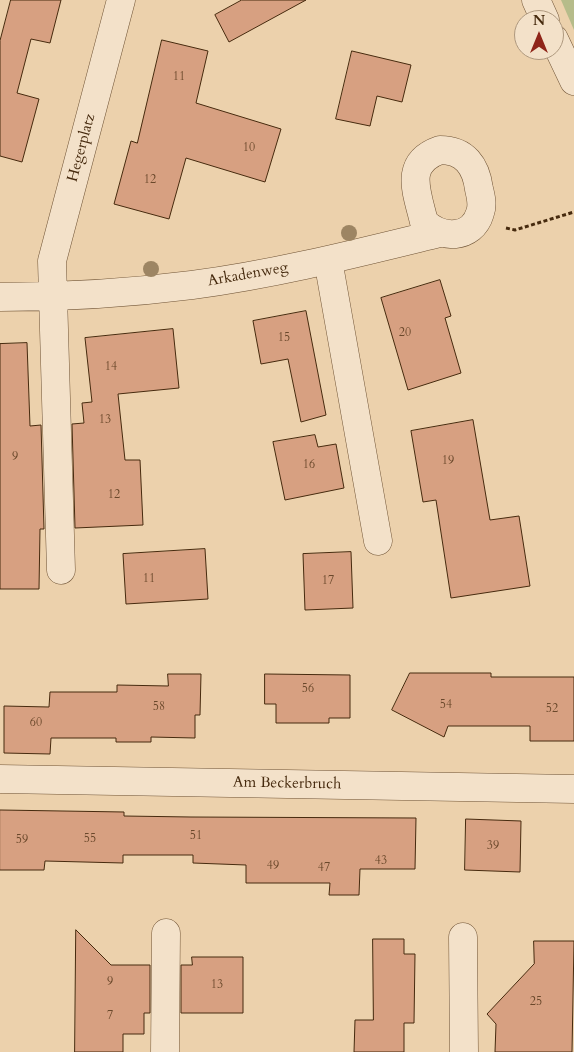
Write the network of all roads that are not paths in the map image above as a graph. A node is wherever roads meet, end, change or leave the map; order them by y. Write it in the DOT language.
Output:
graph roads {
  1 [pos="120,0"];
  2 [pos="564,60"];
  3 [pos="574,81"];
  4 [pos="440,233"];
  5 [pos="328,260"];
  6 [pos="0,297"];
  7 [pos="53,297"];
  8 [pos="378,541"];
  9 [pos="61,570"];
  10 [pos="0,780"];
  11 [pos="574,789"];
  12 [pos="166,933"];
  13 [pos="463,937"];
  14 [pos="165,1052"];
  15 [pos="464,1052"];
  1 -- 7 [label="street, Hegerplatz"];
  2 -- 3 [label="street"];
  4 -- 4 [label="street, Arkadenweg"];
  4 -- 5 [label="street, Arkadenweg"];
  5 -- 7 [label="street, Arkadenweg"];
  5 -- 8 [label="street"];
  6 -- 7 [label="street, Arkadenweg"];
  7 -- 9 [label="street"];
  10 -- 11 [label="street, Am Beckerbruch"];
  12 -- 14 [label="street"];
  13 -- 15 [label="street"];
}
